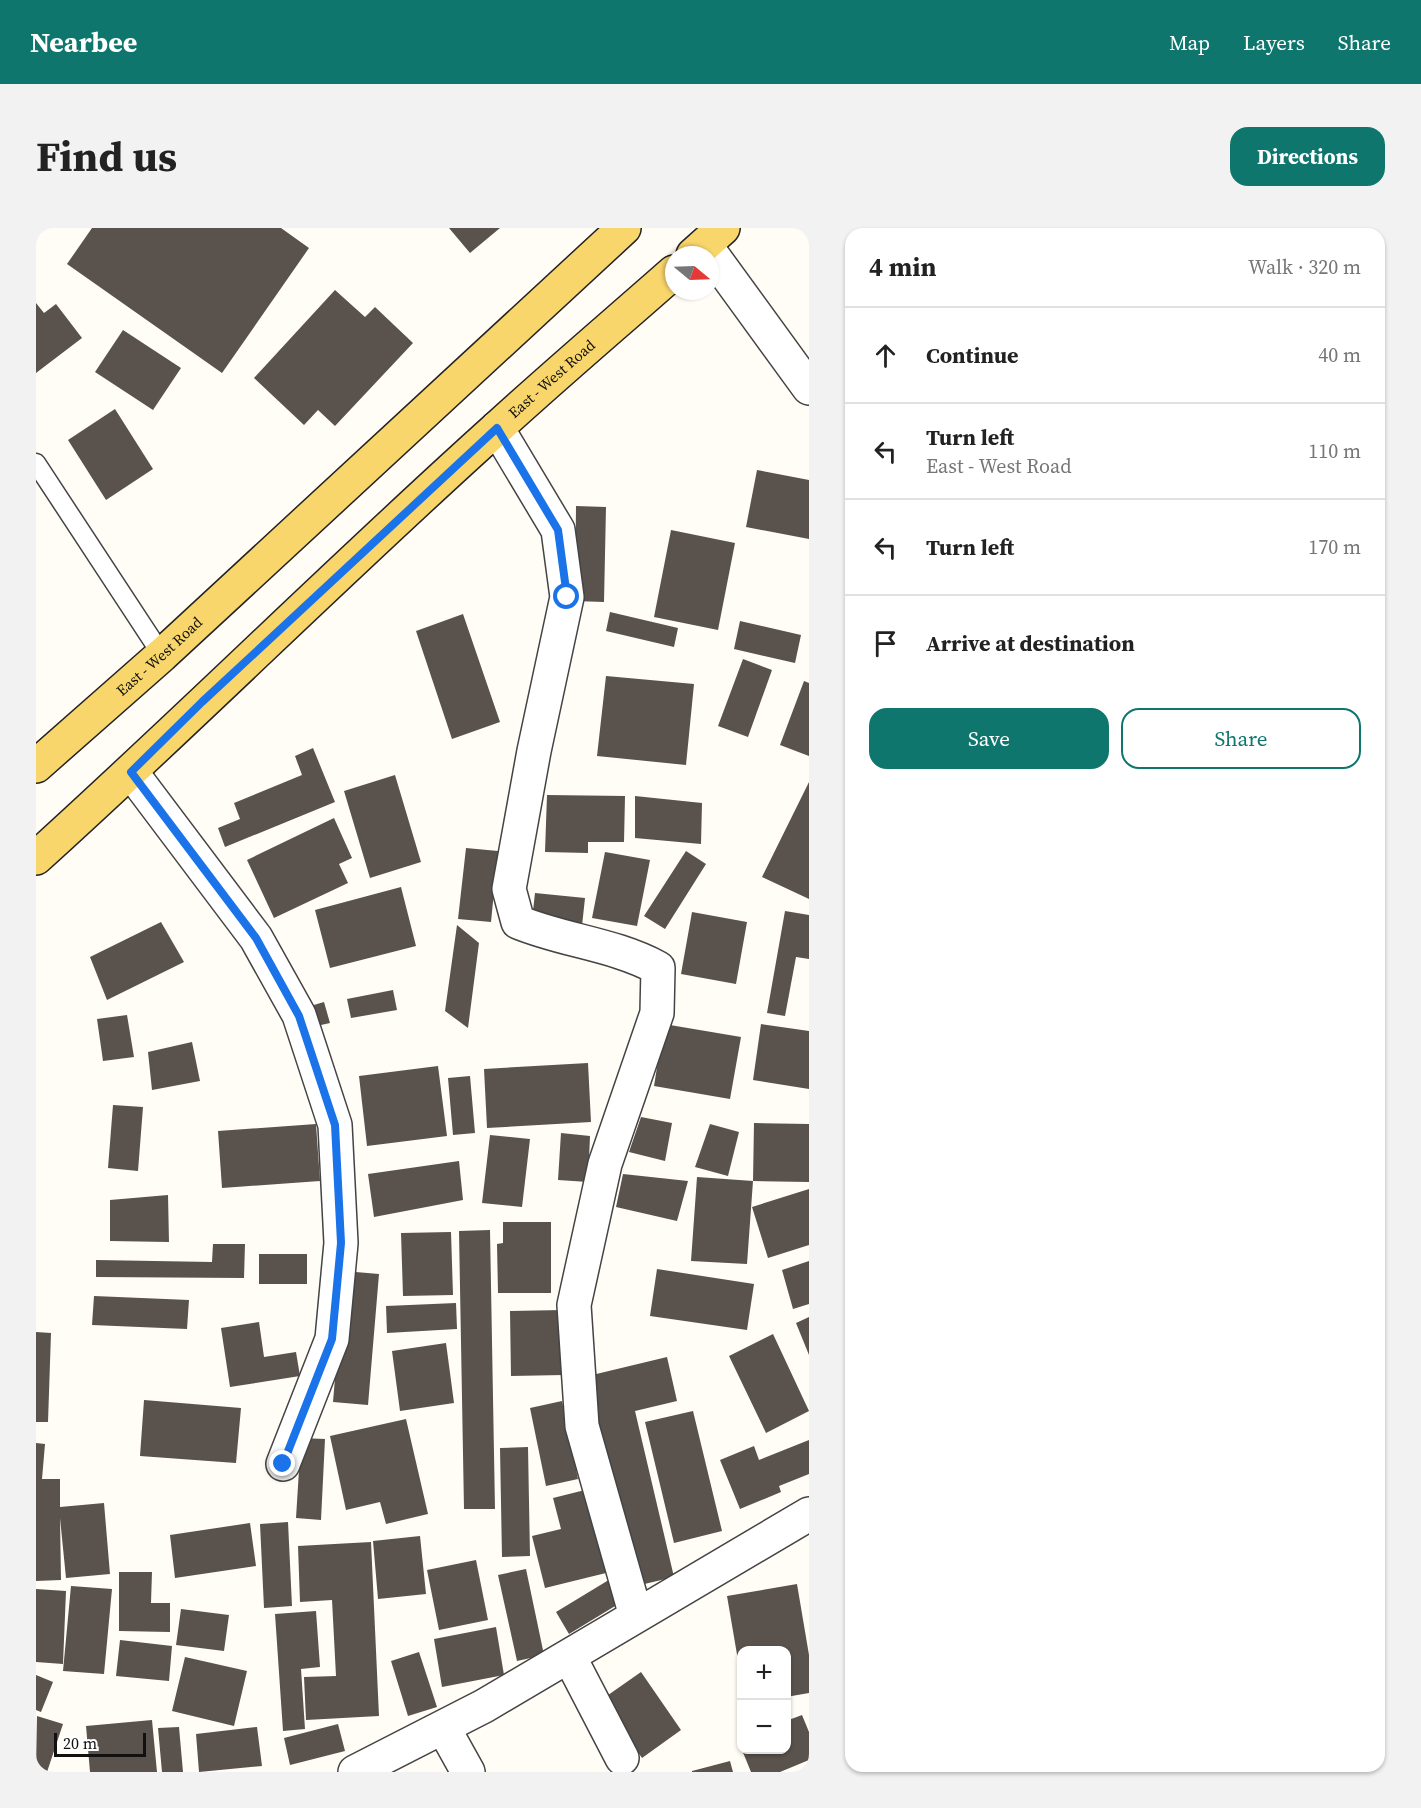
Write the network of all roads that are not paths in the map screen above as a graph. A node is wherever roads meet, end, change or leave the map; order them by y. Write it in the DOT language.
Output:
graph roads {
  1 [pos="624,228"];
  2 [pos="707,243"];
  3 [pos="665,280"];
  4 [pos="809,388"];
  5 [pos="497,428"];
  6 [pos="36,463"];
  7 [pos="162,655"];
  8 [pos="36,766"];
  9 [pos="131,772"];
  10 [pos="36,858"];
  11 [pos="283,1464"];
  12 [pos="809,1514"];
  13 [pos="636,1616"];
  14 [pos="569,1656"];
  15 [pos="443,1727"];
  16 [pos="622,1758"];
  17 [pos="355,1772"];
  18 [pos="468,1772"];
  1 -- 7 [label="main road, East - West Road"];
  2 -- 4 [label="street"];
  3 -- 5 [label="main road, East - West Road"];
  5 -- 9 [label="main road, East - West Road"];
  5 -- 13 [label="street"];
  6 -- 7 [label="lane"];
  7 -- 8 [label="main road, East - West Road"];
  9 -- 10 [label="main road, East - West Road"];
  9 -- 11 [label="street"];
  12 -- 13 [label="street"];
  13 -- 14 [label="street"];
  14 -- 15 [label="street"];
  14 -- 16 [label="street"];
  15 -- 17 [label="street"];
  15 -- 18 [label="street"];
}
